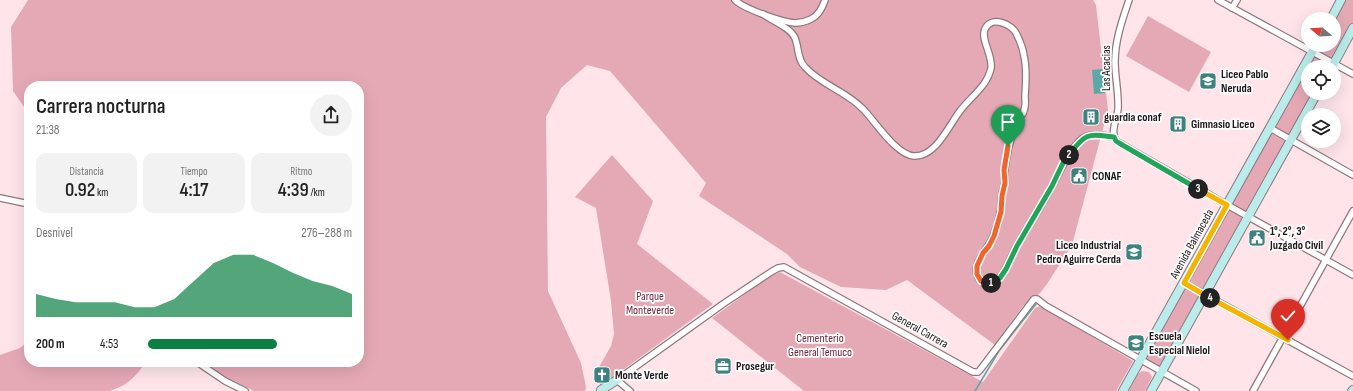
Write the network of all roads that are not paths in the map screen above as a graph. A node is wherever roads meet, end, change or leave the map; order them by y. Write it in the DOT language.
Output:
graph roads {
  1 [pos="735,0"];
  2 [pos="825,0"];
  3 [pos="1129,0"];
  4 [pos="1218,0"];
  5 [pos="1237,0"];
  6 [pos="1341,0"];
  7 [pos="1232,8"];
  8 [pos="1335,12"];
  9 [pos="763,14"];
  10 [pos="1353,28"];
  11 [pos="1301,42"];
  12 [pos="1312,52"];
  13 [pos="1318,52"];
  14 [pos="1327,60"];
  15 [pos="1336,60"];
  16 [pos="1341,69"];
  17 [pos="1353,74"];
  18 [pos="1314,100"];
  19 [pos="1270,128"];
  20 [pos="1114,137"];
  21 [pos="1291,141"];
  22 [pos="1353,175"];
  23 [pos="0,198"];
  24 [pos="24,203"];
  25 [pos="1227,205"];
  26 [pos="1353,210"];
  27 [pos="1248,217"];
  28 [pos="1326,260"];
  29 [pos="1353,274"];
  30 [pos="1184,283"];
  31 [pos="1204,295"];
  32 [pos="1283,337"];
  33 [pos="1141,360"];
  34 [pos="204,367"];
  35 [pos="1161,372"];
  36 [pos="1353,376"];
  37 [pos="616,380"];
  38 [pos="601,390"];
  39 [pos="245,391"];
  40 [pos="630,391"];
  41 [pos="1123,391"];
  42 [pos="1151,391"];
  43 [pos="1196,391"];
  44 [pos="1253,391"];
  1 -- 9 [label="street"];
  2 -- 9 [label="street"];
  3 -- 20 [label="street, Las Acacias"];
  4 -- 7 [label="street"];
  5 -- 7 [label="street"];
  6 -- 8 [label="main road"];
  7 -- 11 [label="street"];
  9 -- 20 [label="street"];
  10 -- 15 [label="main road"];
  12 -- 19 [label="main road, Avenida Balmaceda"];
  13 -- 14 [label="street"];
  16 -- 17 [label="street"];
  18 -- 21 [label="main road"];
  19 -- 21 [label="street"];
  19 -- 25 [label="main road, Avenida Balmaceda"];
  20 -- 25 [label="street"];
  21 -- 22 [label="street"];
  21 -- 27 [label="main road"];
  23 -- 24 [label="street"];
  25 -- 27 [label="street"];
  25 -- 30 [label="main road, Avenida Balmaceda"];
  26 -- 28 [label="street"];
  27 -- 28 [label="street"];
  27 -- 31 [label="main road"];
  28 -- 29 [label="street"];
  28 -- 32 [label="street"];
  30 -- 31 [label="street"];
  30 -- 33 [label="main road, Avenida Balmaceda"];
  31 -- 32 [label="street"];
  31 -- 35 [label="main road"];
  32 -- 36 [label="street"];
  32 -- 44 [label="street"];
  33 -- 35 [label="street, General Carrera"];
  33 -- 37 [label="street, General Carrera"];
  33 -- 41 [label="main road, Avenida Balmaceda"];
  34 -- 39 [label="street"];
  35 -- 42 [label="main road"];
  35 -- 43 [label="street, General Carrera"];
  37 -- 38 [label="main road"];
  37 -- 40 [label="street"];
}
